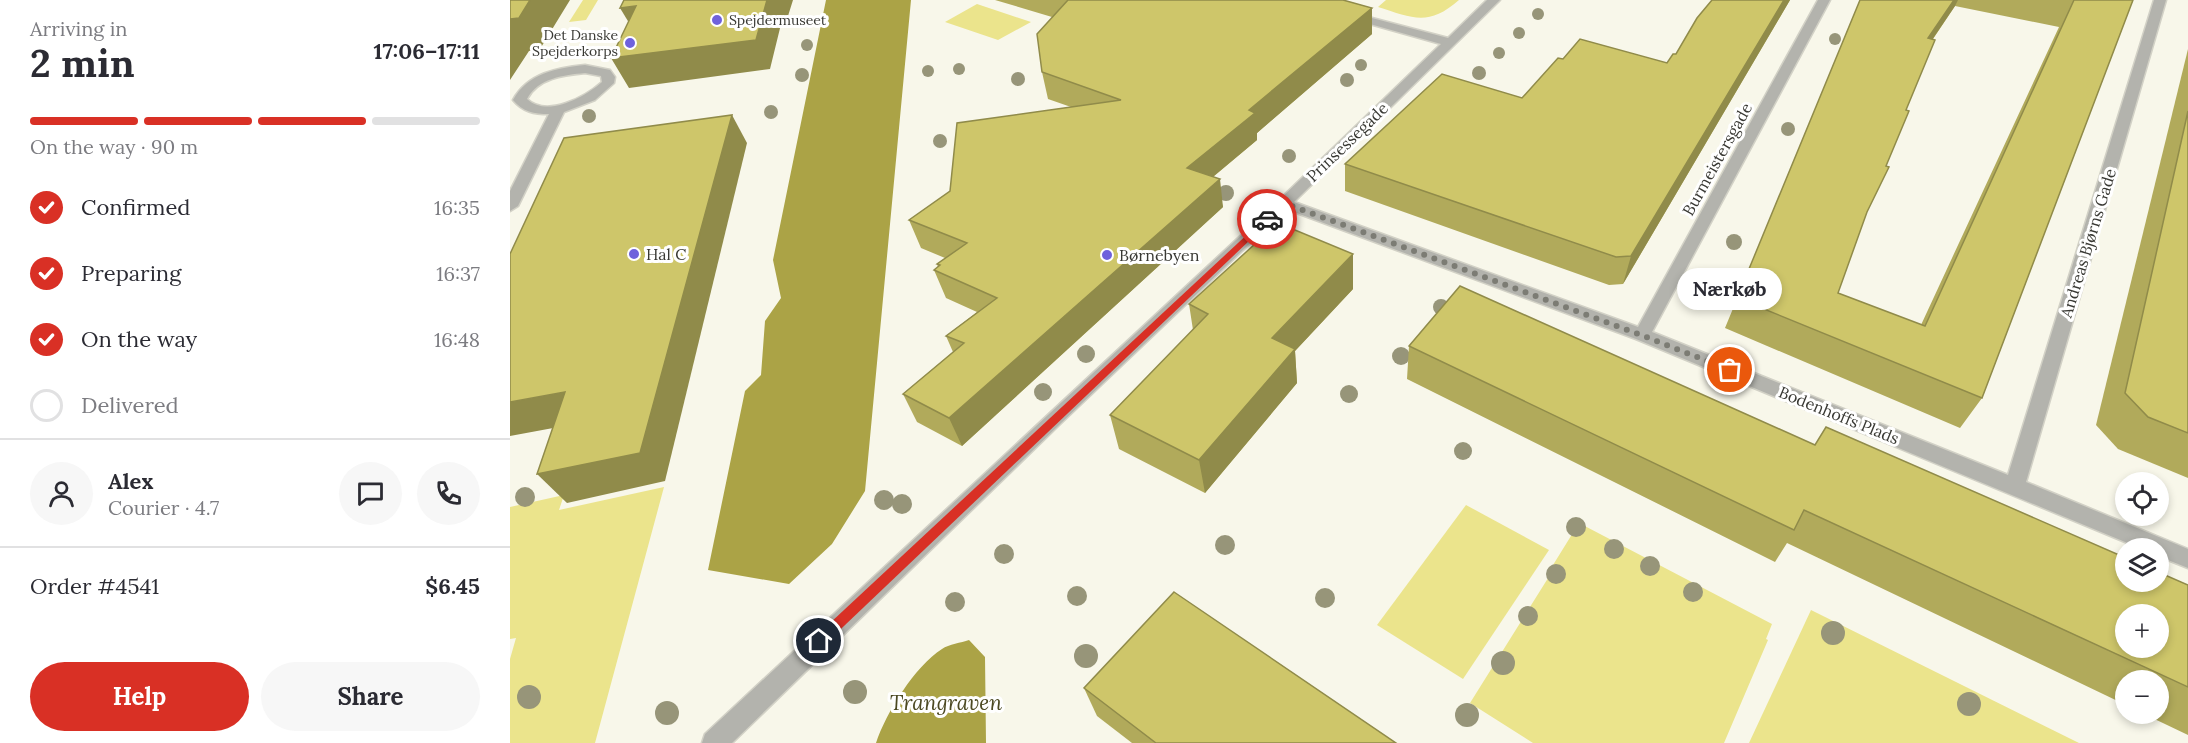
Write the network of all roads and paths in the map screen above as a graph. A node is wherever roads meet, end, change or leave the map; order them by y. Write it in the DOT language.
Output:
graph roads {
  1 [pos="1494,0"];
  2 [pos="1824,0"];
  3 [pos="2160,0"];
  4 [pos="1340,12"];
  5 [pos="1448,42"];
  6 [pos="559,108"];
  7 [pos="1284,203"];
  8 [pos="510,206"];
  9 [pos="1641,335"];
  10 [pos="2015,486"];
  11 [pos="2188,559"];
  12 [pos="714,743"];
  1 -- 5 [label="street, Prinsessegade"];
  2 -- 9 [label="street, Burmeistersgade"];
  3 -- 10 [label="street, Andreas Bjørns Gade"];
  4 -- 5 [label="street"];
  5 -- 7 [label="street, Prinsessegade"];
  6 -- 6 [label="street"];
  6 -- 8 [label="street"];
  7 -- 9 [label="street, Bodenhoffs Plads"];
  7 -- 12 [label="street, Prinsessegade"];
  9 -- 10 [label="street, Bodenhoffs Plads"];
  10 -- 11 [label="street, Bodenhoffs Plads"];
}
